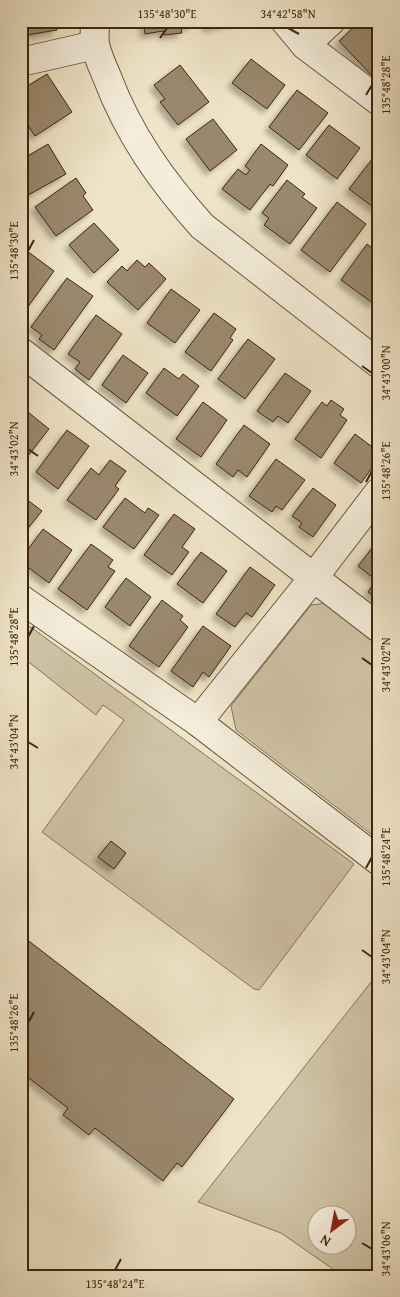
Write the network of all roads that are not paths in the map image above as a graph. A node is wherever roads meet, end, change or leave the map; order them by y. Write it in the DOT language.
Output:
graph roads {
  1 [pos="285,21"];
  2 [pos="331,21"];
  3 [pos="95,33"];
  4 [pos="305,45"];
  5 [pos="21,62"];
  6 [pos="379,101"];
  7 [pos="21,352"];
  8 [pos="379,364"];
  9 [pos="379,492"];
  10 [pos="314,577"];
  11 [pos="21,598"];
  12 [pos="379,628"];
  13 [pos="198,722"];
  14 [pos="379,861"];
  1 -- 4 [label="street"];
  2 -- 4 [label="street"];
  3 -- 5 [label="street"];
  3 -- 8 [label="street"];
  4 -- 6 [label="street"];
  7 -- 10 [label="street"];
  9 -- 10 [label="street"];
  10 -- 12 [label="street"];
  10 -- 13 [label="street"];
  11 -- 13 [label="street"];
  13 -- 14 [label="street"];
}
